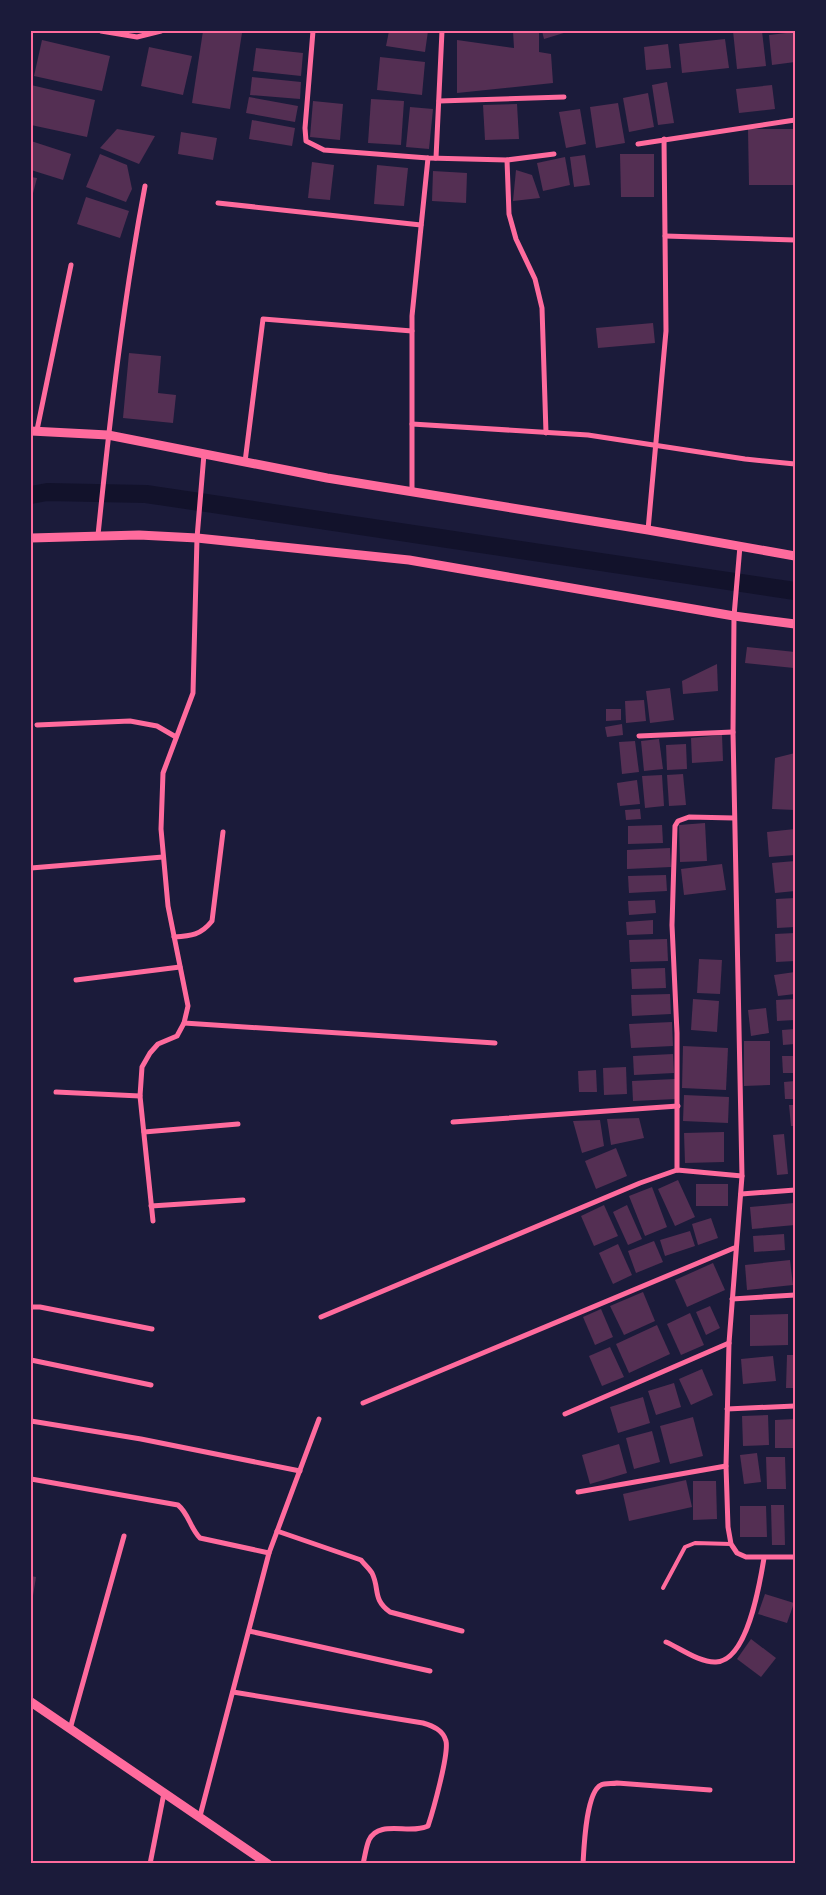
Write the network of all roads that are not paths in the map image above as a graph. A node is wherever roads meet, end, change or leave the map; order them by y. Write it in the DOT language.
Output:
graph roads {
  1 [pos="100,31"];
  2 [pos="161,31"];
  3 [pos="312,31"];
  4 [pos="442,31"];
  5 [pos="564,96"];
  6 [pos="439,102"];
  7 [pos="795,120"];
  8 [pos="664,139"];
  9 [pos="638,144"];
  10 [pos="554,154"];
  11 [pos="428,158"];
  12 [pos="436,158"];
  13 [pos="507,160"];
  14 [pos="145,186"];
  15 [pos="218,203"];
  16 [pos="421,224"];
  17 [pos="665,236"];
  18 [pos="795,240"];
  19 [pos="71,265"];
  20 [pos="412,331"];
  21 [pos="412,424"];
  22 [pos="34,431"];
  23 [pos="546,433"];
  24 [pos="108,435"];
  25 [pos="656,445"];
  26 [pos="204,454"];
  27 [pos="245,463"];
  28 [pos="795,464"];
  29 [pos="412,492"];
  30 [pos="648,530"];
  31 [pos="98,535"];
  32 [pos="31,538"];
  33 [pos="197,538"];
  34 [pos="740,547"];
  35 [pos="795,556"];
  36 [pos="734,615"];
  37 [pos="795,624"];
  38 [pos="37,725"];
  39 [pos="733,732"];
  40 [pos="639,736"];
  41 [pos="176,737"];
  42 [pos="734,818"];
  43 [pos="223,832"];
  44 [pos="163,857"];
  45 [pos="31,868"];
  46 [pos="174,937"];
  47 [pos="180,967"];
  48 [pos="76,980"];
  49 [pos="184,1022"];
  50 [pos="495,1043"];
  51 [pos="56,1092"];
  52 [pos="140,1096"];
  53 [pos="678,1106"];
  54 [pos="453,1122"];
  55 [pos="238,1124"];
  56 [pos="144,1132"];
  57 [pos="677,1170"];
  58 [pos="742,1176"];
  59 [pos="795,1190"];
  60 [pos="741,1194"];
  61 [pos="243,1200"];
  62 [pos="151,1206"];
  63 [pos="153,1222"];
  64 [pos="734,1248"];
  65 [pos="795,1295"];
  66 [pos="732,1299"];
  67 [pos="31,1307"];
  68 [pos="321,1317"];
  69 [pos="152,1329"];
  70 [pos="729,1343"];
  71 [pos="31,1360"];
  72 [pos="152,1386"];
  73 [pos="363,1403"];
  74 [pos="795,1406"];
  75 [pos="727,1409"];
  76 [pos="565,1414"];
  77 [pos="319,1420"];
  78 [pos="31,1421"];
  79 [pos="726,1466"];
  80 [pos="300,1471"];
  81 [pos="31,1479"];
  82 [pos="578,1492"];
  83 [pos="277,1531"];
  84 [pos="124,1536"];
  85 [pos="731,1544"];
  86 [pos="269,1553"];
  87 [pos="795,1557"];
  88 [pos="764,1558"];
  89 [pos="663,1588"];
  90 [pos="249,1631"];
  91 [pos="462,1631"];
  92 [pos="666,1642"];
  93 [pos="430,1671"];
  94 [pos="233,1692"];
  95 [pos="31,1702"];
  96 [pos="70,1729"];
  97 [pos="710,1790"];
  98 [pos="164,1793"];
  99 [pos="200,1816"];
  100 [pos="150,1864"];
  101 [pos="268,1864"];
  102 [pos="363,1864"];
  103 [pos="583,1864"];
  1 -- 2 [label="street"];
  3 -- 11 [label="street"];
  4 -- 6 [label="street"];
  5 -- 6 [label="street"];
  6 -- 12 [label="street"];
  7 -- 8 [label="street"];
  8 -- 9 [label="street"];
  8 -- 17 [label="street"];
  10 -- 13 [label="street"];
  11 -- 12 [label="street"];
  11 -- 16 [label="street"];
  12 -- 13 [label="street"];
  13 -- 23 [label="street"];
  14 -- 24 [label="street"];
  15 -- 16 [label="street"];
  16 -- 20 [label="street"];
  17 -- 18 [label="street"];
  17 -- 25 [label="street"];
  19 -- 22 [label="street"];
  20 -- 21 [label="street"];
  20 -- 27 [label="street"];
  21 -- 23 [label="street"];
  21 -- 29 [label="street"];
  22 -- 24 [label="street"];
  23 -- 25 [label="street"];
  24 -- 26 [label="street"];
  24 -- 31 [label="street"];
  25 -- 28 [label="street"];
  25 -- 30 [label="street"];
  26 -- 27 [label="street"];
  26 -- 33 [label="street"];
  27 -- 29 [label="street"];
  29 -- 30 [label="street"];
  30 -- 34 [label="street"];
  31 -- 32 [label="street"];
  31 -- 33 [label="street"];
  33 -- 36 [label="street"];
  33 -- 41 [label="street"];
  34 -- 35 [label="street"];
  34 -- 36 [label="street"];
  36 -- 37 [label="street"];
  36 -- 39 [label="street"];
  38 -- 41 [label="street"];
  39 -- 40 [label="street"];
  39 -- 42 [label="street"];
  41 -- 44 [label="street"];
  42 -- 53 [label="street"];
  42 -- 58 [label="street"];
  43 -- 46 [label="street"];
  44 -- 45 [label="street"];
  44 -- 46 [label="street"];
  46 -- 47 [label="street"];
  47 -- 48 [label="street"];
  47 -- 49 [label="street"];
  49 -- 50 [label="street"];
  49 -- 52 [label="street"];
  51 -- 52 [label="street"];
  52 -- 56 [label="street"];
  53 -- 54 [label="street"];
  53 -- 57 [label="street"];
  55 -- 56 [label="street"];
  56 -- 62 [label="street"];
  57 -- 58 [label="street"];
  57 -- 68 [label="street"];
  58 -- 60 [label="street"];
  59 -- 60 [label="street"];
  60 -- 64 [label="street"];
  61 -- 62 [label="street"];
  62 -- 63 [label="street"];
  64 -- 66 [label="street"];
  64 -- 73 [label="street"];
  65 -- 66 [label="street"];
  66 -- 70 [label="street"];
  67 -- 69 [label="street"];
  70 -- 75 [label="street"];
  70 -- 76 [label="street"];
  71 -- 72 [label="street"];
  74 -- 75 [label="street"];
  75 -- 79 [label="street"];
  77 -- 80 [label="street"];
  78 -- 80 [label="street"];
  79 -- 82 [label="street"];
  79 -- 85 [label="street"];
  80 -- 83 [label="street"];
  81 -- 86 [label="street"];
  83 -- 86 [label="street"];
  83 -- 91 [label="street"];
  84 -- 96 [label="street"];
  85 -- 88 [label="street"];
  85 -- 89 [label="lane"];
  86 -- 90 [label="street"];
  87 -- 88 [label="street"];
  88 -- 92 [label="street"];
  90 -- 93 [label="street"];
  90 -- 94 [label="street"];
  94 -- 99 [label="street"];
  94 -- 102 [label="street"];
  95 -- 96 [label="street"];
  96 -- 98 [label="street"];
  97 -- 103 [label="street"];
  98 -- 99 [label="street"];
  98 -- 100 [label="street"];
  99 -- 101 [label="street"];
}
